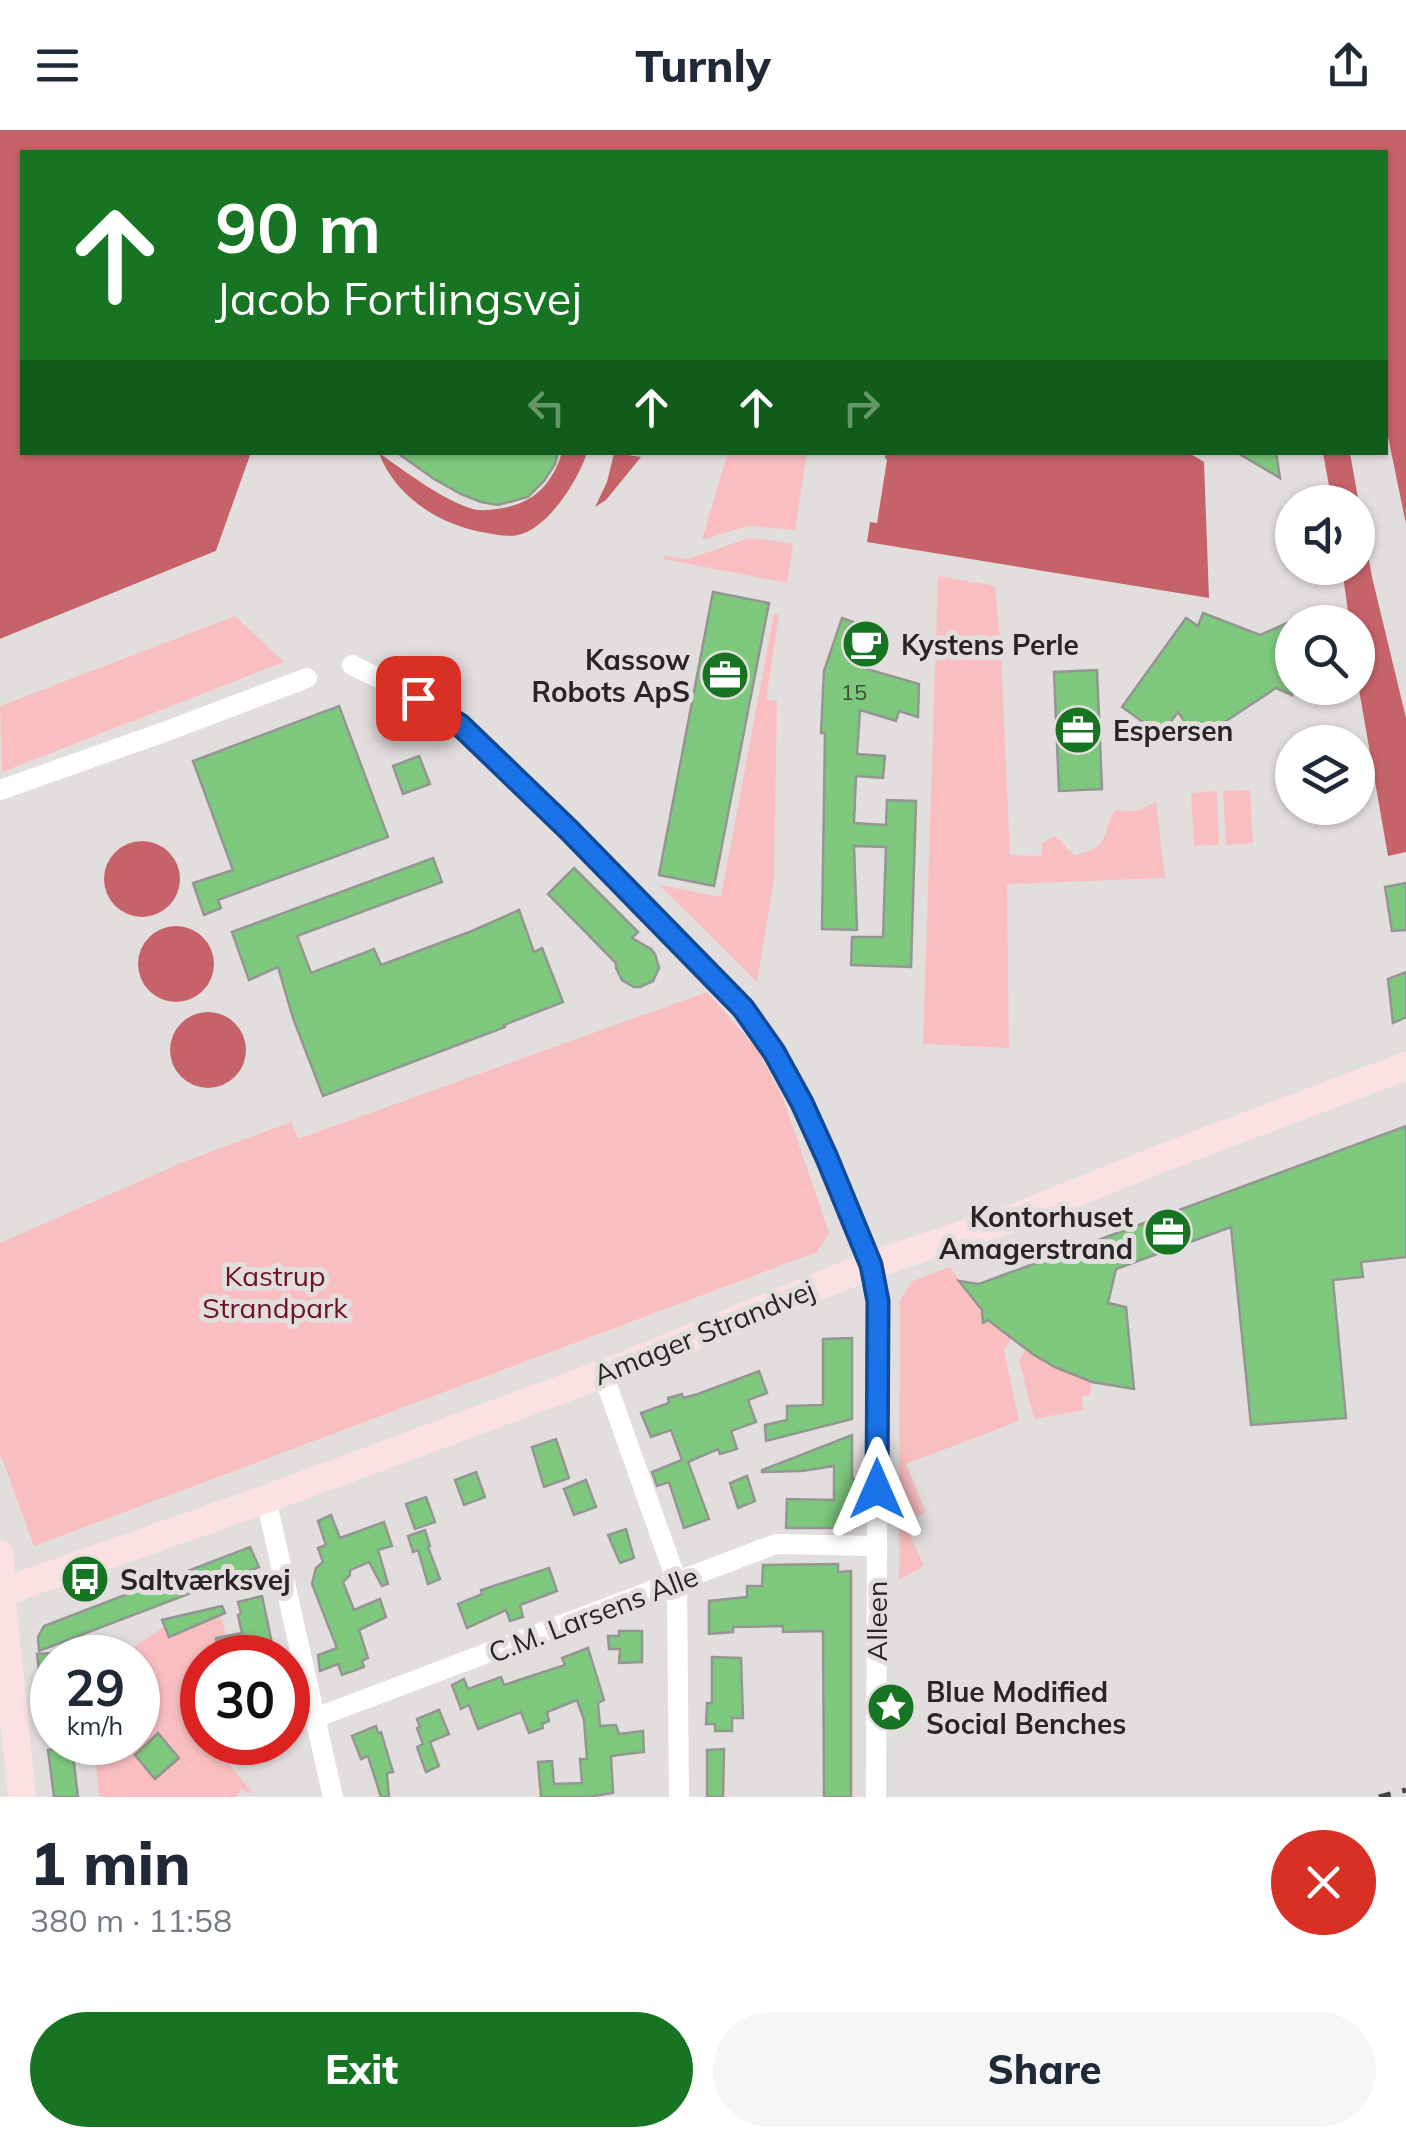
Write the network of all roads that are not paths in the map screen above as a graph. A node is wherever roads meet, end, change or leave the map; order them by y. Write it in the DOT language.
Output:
graph roads {
  1 [pos="352,665"];
  2 [pos="307,678"];
  3 [pos="0,790"];
  4 [pos="1406,1066"];
  5 [pos="871,1265"];
  6 [pos="603,1374"];
  7 [pos="266,1499"];
  8 [pos="876,1546"];
  9 [pos="0,1554"];
  10 [pos="677,1582"];
  11 [pos="0,1592"];
  12 [pos="315,1718"];
  13 [pos="22,1797"];
  14 [pos="333,1797"];
  15 [pos="679,1797"];
  16 [pos="876,1797"];
  1 -- 5 [label="street, Alleen"];
  2 -- 3 [label="street"];
  4 -- 5 [label="street, Amager Strandvej"];
  5 -- 6 [label="street, Amager Strandvej"];
  5 -- 8 [label="street, Alleen"];
  6 -- 7 [label="street, Amager Strandvej"];
  6 -- 10 [label="street"];
  7 -- 11 [label="street, Amager Strandvej"];
  7 -- 12 [label="street"];
  8 -- 10 [label="street, C.M. Larsens Alle"];
  8 -- 16 [label="street, Alleen"];
  9 -- 11 [label="street"];
  10 -- 12 [label="street, C.M. Larsens Alle"];
  10 -- 15 [label="street"];
  11 -- 13 [label="street"];
  12 -- 14 [label="street"];
}
